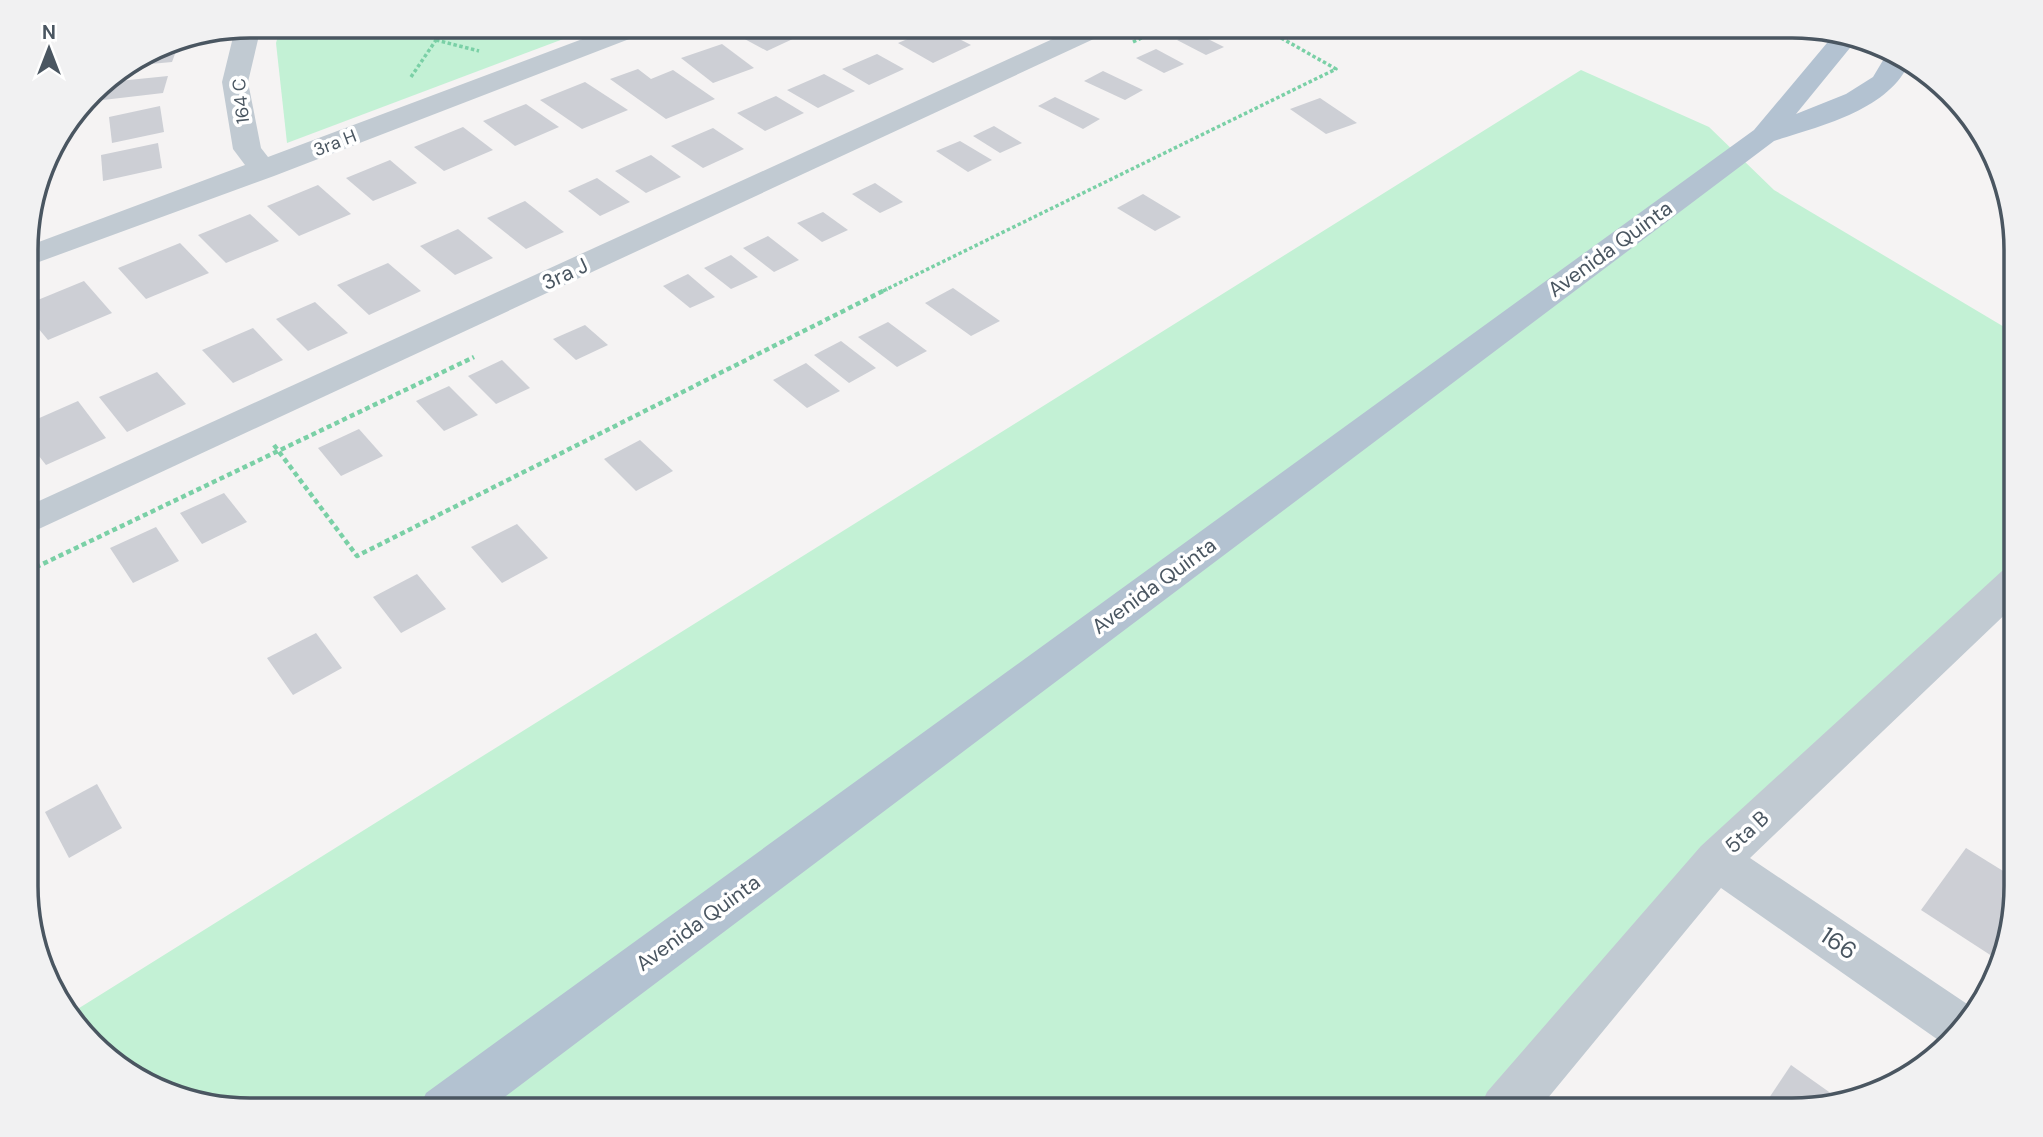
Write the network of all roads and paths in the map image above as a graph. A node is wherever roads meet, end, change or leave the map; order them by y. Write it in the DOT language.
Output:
graph roads {
  1 [pos="1075,38"];
  2 [pos="1283,38"];
  3 [pos="245,39"];
  4 [pos="608,39"];
  5 [pos="1839,44"];
  6 [pos="1899,67"];
  7 [pos="1764,136"];
  8 [pos="264,170"];
  9 [pos="38,253"];
  10 [pos="253,417"];
  11 [pos="38,516"];
  12 [pos="2004,592"];
  13 [pos="1717,860"];
  14 [pos="1954,1023"];
  15 [pos="462,1098"];
  16 [pos="1515,1098"];
  1 -- 10 [label="street, 3ra J"];
  2 -- 10 [label="path"];
  3 -- 8 [label="street, 164 C"];
  4 -- 8 [label="street, 3ra H"];
  5 -- 7 [label="main road, Avenida Quinta"];
  6 -- 7 [label="main road"];
  7 -- 15 [label="main road, Avenida Quinta"];
  8 -- 9 [label="street, 3ra H"];
  10 -- 11 [label="street, 3ra J"];
  12 -- 13 [label="street, 5ta B"];
  13 -- 14 [label="street, 166"];
  13 -- 16 [label="street, 5ta B"];
}
